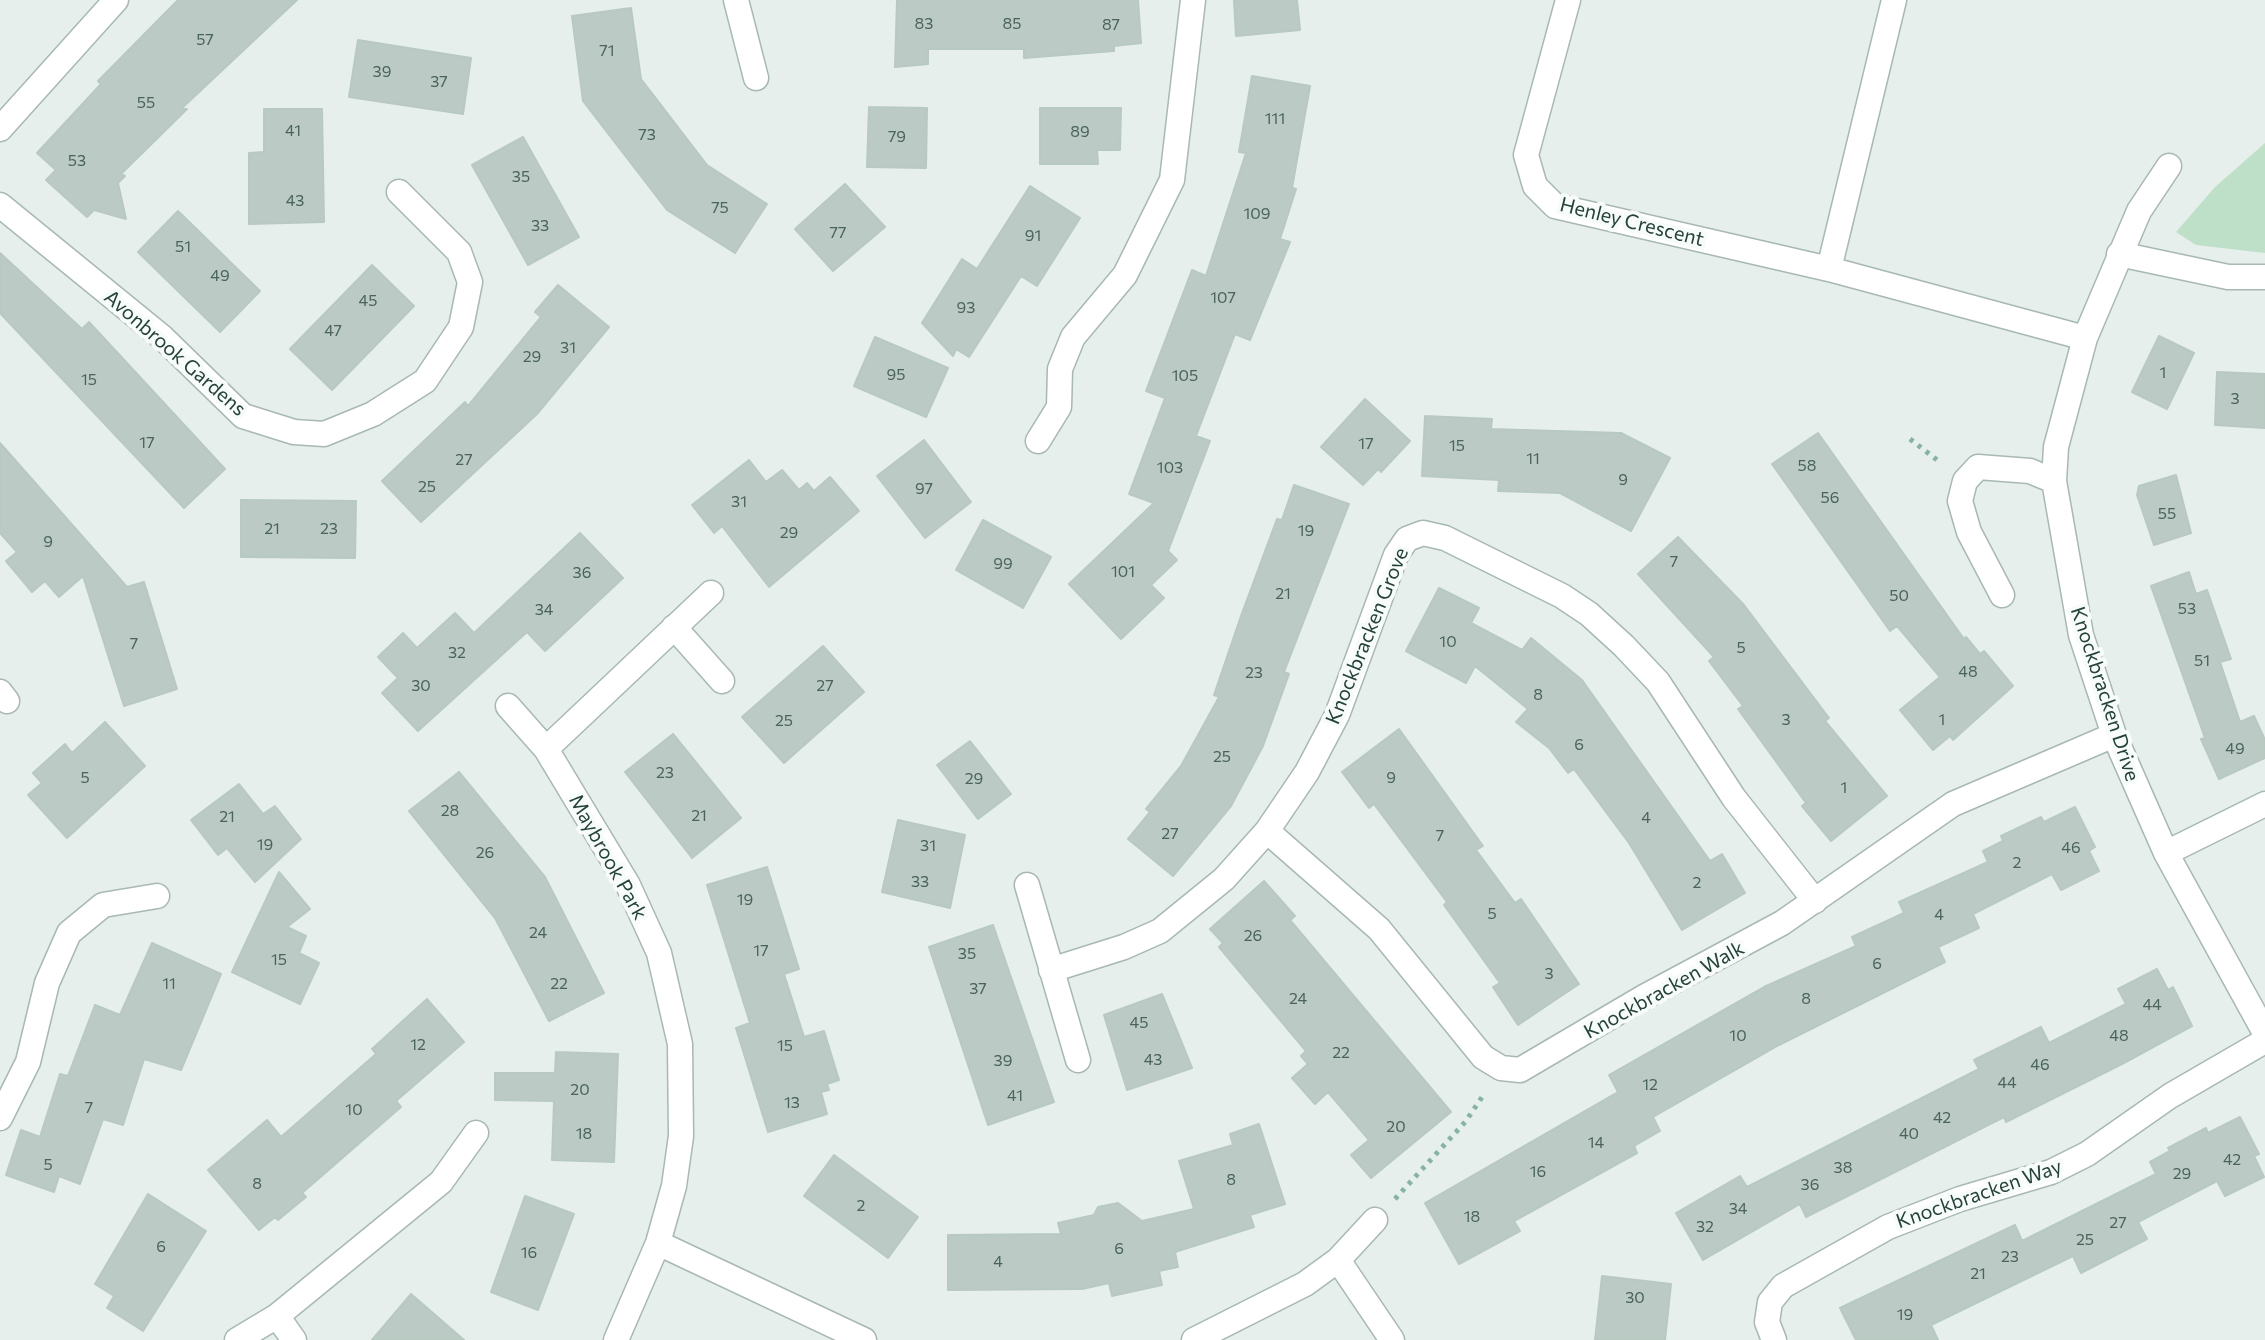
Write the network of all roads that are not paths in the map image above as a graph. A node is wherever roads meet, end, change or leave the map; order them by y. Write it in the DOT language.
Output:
graph roads {
  1 [pos="736,0"];
  2 [pos="1193,0"];
  3 [pos="1568,0"];
  4 [pos="1894,0"];
  5 [pos="99,5"];
  6 [pos="756,78"];
  7 [pos="0,129"];
  8 [pos="2169,166"];
  9 [pos="399,192"];
  10 [pos="0,205"];
  11 [pos="2119,254"];
  12 [pos="1829,269"];
  13 [pos="2265,277"];
  14 [pos="2085,338"];
  15 [pos="1038,441"];
  16 [pos="2054,481"];
  17 [pos="711,593"];
  18 [pos="2002,595"];
  19 [pos="674,627"];
  20 [pos="722,681"];
  21 [pos="508,706"];
  22 [pos="2114,735"];
  23 [pos="546,749"];
  24 [pos="2265,804"];
  25 [pos="1267,831"];
  26 [pos="2166,853"];
  27 [pos="1027,885"];
  28 [pos="157,896"];
  29 [pos="1815,901"];
  30 [pos="1051,970"];
  31 [pos="2265,1033"];
  32 [pos="2265,1041"];
  33 [pos="1078,1060"];
  34 [pos="0,1118"];
  35 [pos="476,1133"];
  36 [pos="1375,1220"];
  37 [pos="658,1243"];
  38 [pos="1338,1260"];
  39 [pos="277,1316"];
  40 [pos="237,1340"];
  41 [pos="294,1340"];
  42 [pos="616,1340"];
  43 [pos="864,1340"];
  44 [pos="1194,1340"];
  45 [pos="1392,1340"];
  46 [pos="1774,1340"];
  1 -- 6 [label="street"];
  2 -- 15 [label="street"];
  3 -- 12 [label="street, Henley Crescent"];
  4 -- 12 [label="street"];
  5 -- 7 [label="street"];
  8 -- 11 [label="street, Knockbracken Drive"];
  9 -- 10 [label="street, Avonbrook Gardens"];
  11 -- 13 [label="street"];
  11 -- 14 [label="street, Knockbracken Drive"];
  12 -- 14 [label="street, Henley Crescent"];
  14 -- 16 [label="street, Knockbracken Drive"];
  16 -- 18 [label="street"];
  16 -- 22 [label="street, Knockbracken Drive"];
  17 -- 19 [label="street"];
  19 -- 20 [label="street"];
  19 -- 23 [label="street"];
  21 -- 23 [label="street, Maybrook Park"];
  22 -- 26 [label="street, Knockbracken Drive"];
  22 -- 29 [label="street, Knockbracken Walk"];
  23 -- 37 [label="street, Maybrook Park"];
  24 -- 26 [label="street"];
  25 -- 29 [label="street, Knockbracken Walk"];
  25 -- 29 [label="street, Knockbracken Grove"];
  25 -- 30 [label="street, Knockbracken Grove"];
  26 -- 31 [label="street, Knockbracken Drive"];
  27 -- 30 [label="street"];
  28 -- 34 [label="street"];
  30 -- 33 [label="street"];
  32 -- 46 [label="street, Knockbracken Way"];
  35 -- 39 [label="street"];
  36 -- 38 [label="street"];
  37 -- 42 [label="street, Maybrook Park"];
  37 -- 43 [label="street"];
  38 -- 44 [label="street"];
  38 -- 45 [label="street"];
  39 -- 40 [label="street"];
  39 -- 41 [label="street"];
}
